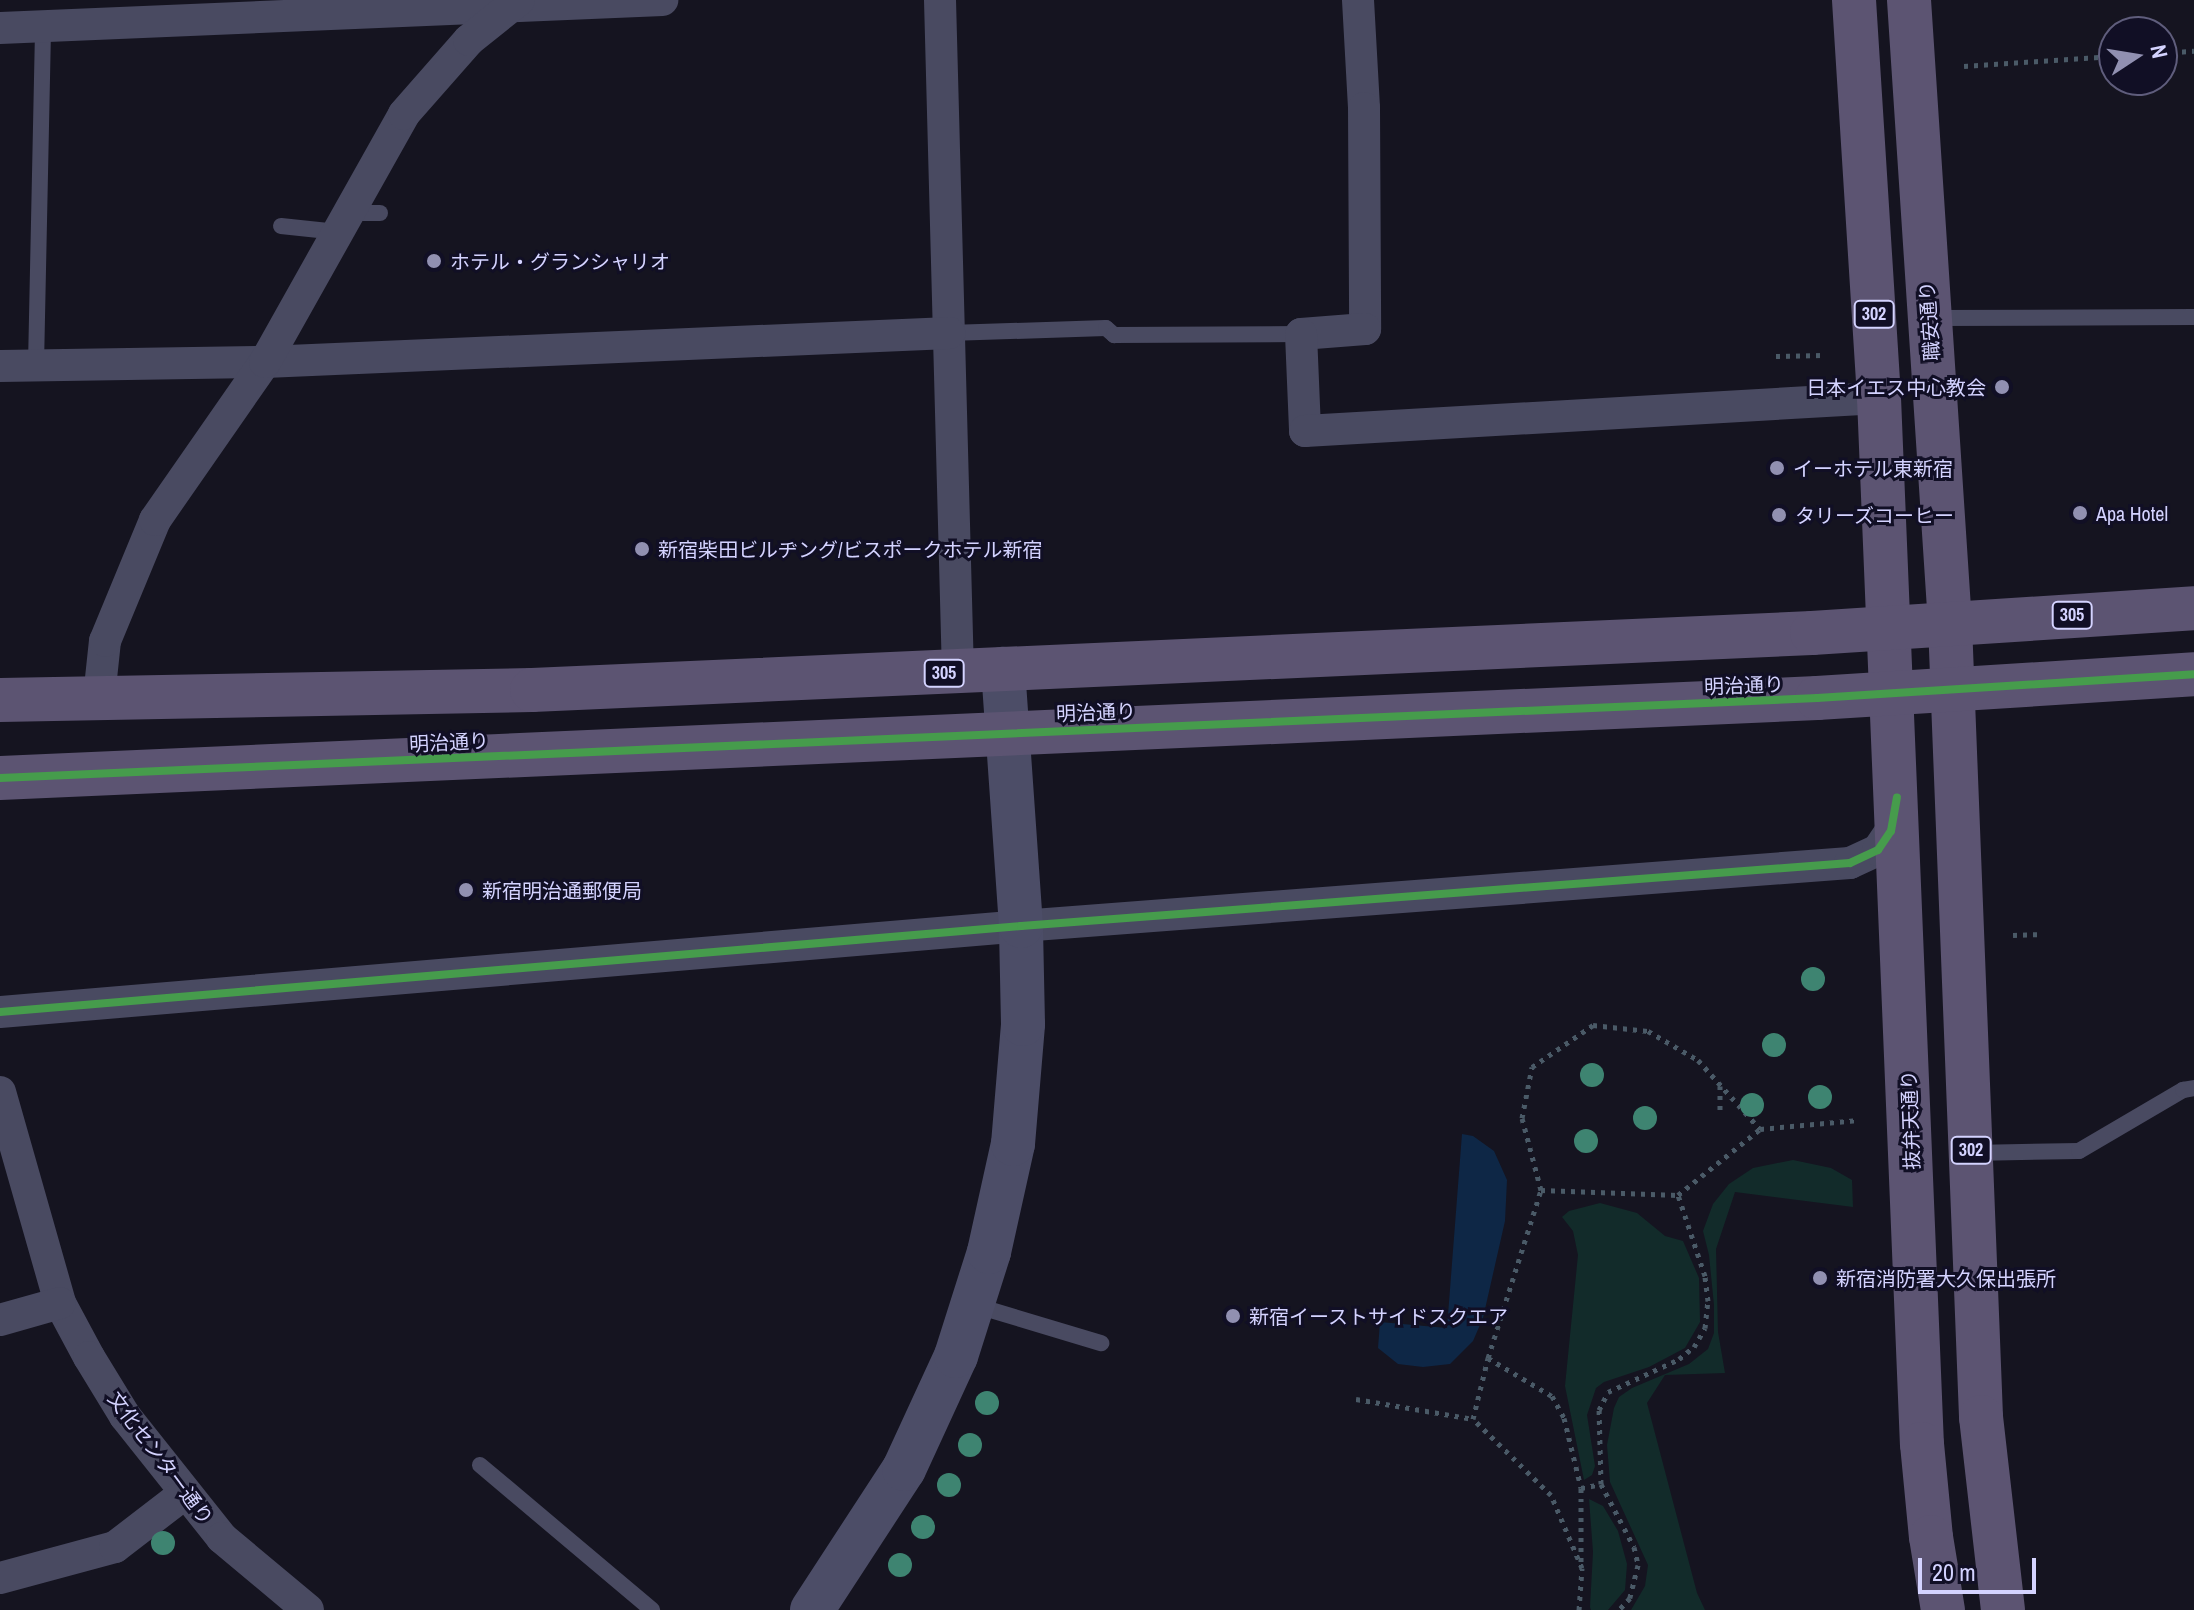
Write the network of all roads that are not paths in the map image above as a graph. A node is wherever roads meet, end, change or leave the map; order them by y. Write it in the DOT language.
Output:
graph roads {
  1 [pos="662,0"];
  2 [pos="940,0"];
  3 [pos="1358,0"];
  4 [pos="1854,0"];
  5 [pos="1909,0"];
  6 [pos="513,3"];
  7 [pos="371,6"];
  8 [pos="0,28"];
  9 [pos="43,28"];
  10 [pos="355,219"];
  11 [pos="281,226"];
  12 [pos="2194,317"];
  13 [pos="1929,318"];
  14 [pos="949,333"];
  15 [pos="1301,334"];
  16 [pos="265,362"];
  17 [pos="36,365"];
  18 [pos="0,366"];
  19 [pos="1879,398"];
  20 [pos="2194,608"];
  21 [pos="1950,624"];
  22 [pos="1888,629"];
  23 [pos="1003,669"];
  24 [pos="958,672"];
  25 [pos="2194,674"];
  26 [pos="1953,690"];
  27 [pos="1891,694"];
  28 [pos="99,697"];
  29 [pos="0,700"];
  30 [pos="1007,731"];
  31 [pos="0,778"];
  32 [pos="1897,798"];
  33 [pos="1021,926"];
  34 [pos="0,1012"];
  35 [pos="2194,1088"];
  36 [pos="0,1092"];
  37 [pos="1971,1153"];
  38 [pos="60,1303"];
  39 [pos="972,1305"];
  40 [pos="0,1320"];
  41 [pos="1101,1343"];
  42 [pos="480,1465"];
  43 [pos="184,1494"];
  44 [pos="0,1578"];
  45 [pos="308,1610"];
  46 [pos="652,1610"];
  47 [pos="812,1610"];
  48 [pos="1943,1610"];
  49 [pos="2003,1610"];
  1 -- 6 [label="street"];
  2 -- 14 [label="street"];
  3 -- 15 [label="street"];
  4 -- 19 [label="main road, 302"];
  5 -- 13 [label="main road, 職安通り / 302"];
  6 -- 7 [label="street"];
  6 -- 10 [label="street"];
  7 -- 9 [label="street"];
  8 -- 9 [label="street"];
  9 -- 17 [label="lane"];
  10 -- 11 [label="lane"];
  10 -- 16 [label="street"];
  12 -- 13 [label="lane"];
  13 -- 21 [label="main road, 職安通り / 302"];
  14 -- 15 [label="lane"];
  14 -- 16 [label="street"];
  14 -- 24 [label="street"];
  15 -- 19 [label="street"];
  16 -- 17 [label="street"];
  16 -- 28 [label="street"];
  17 -- 18 [label="street"];
  19 -- 22 [label="main road, 302"];
  20 -- 21 [label="main road, 305"];
  21 -- 22 [label="main road, 305"];
  21 -- 26 [label="main road, 職安通り / 302"];
  22 -- 23 [label="main road, 305"];
  22 -- 27 [label="main road, 抜弁天通り / 302"];
  23 -- 24 [label="main road, 305"];
  23 -- 30 [label="street"];
  24 -- 28 [label="main road, 305"];
  25 -- 26 [label="main road, 明治通り"];
  26 -- 27 [label="main road, 明治通り"];
  26 -- 37 [label="main road, 302"];
  27 -- 30 [label="main road, 明治通り"];
  27 -- 32 [label="main road, 抜弁天通り / 302"];
  28 -- 29 [label="main road, 305"];
  30 -- 31 [label="main road, 明治通り"];
  30 -- 33 [label="street"];
  32 -- 33 [label="street"];
  32 -- 48 [label="main road, 抜弁天通り / 302"];
  33 -- 34 [label="street"];
  33 -- 39 [label="street"];
  35 -- 37 [label="lane"];
  36 -- 38 [label="street, 文化センター通り"];
  37 -- 49 [label="main road, 302"];
  38 -- 40 [label="street"];
  38 -- 43 [label="street, 文化センター通り"];
  39 -- 41 [label="lane"];
  39 -- 47 [label="street"];
  42 -- 46 [label="lane"];
  43 -- 44 [label="street"];
  43 -- 45 [label="street, 文化センター通り"];
}
